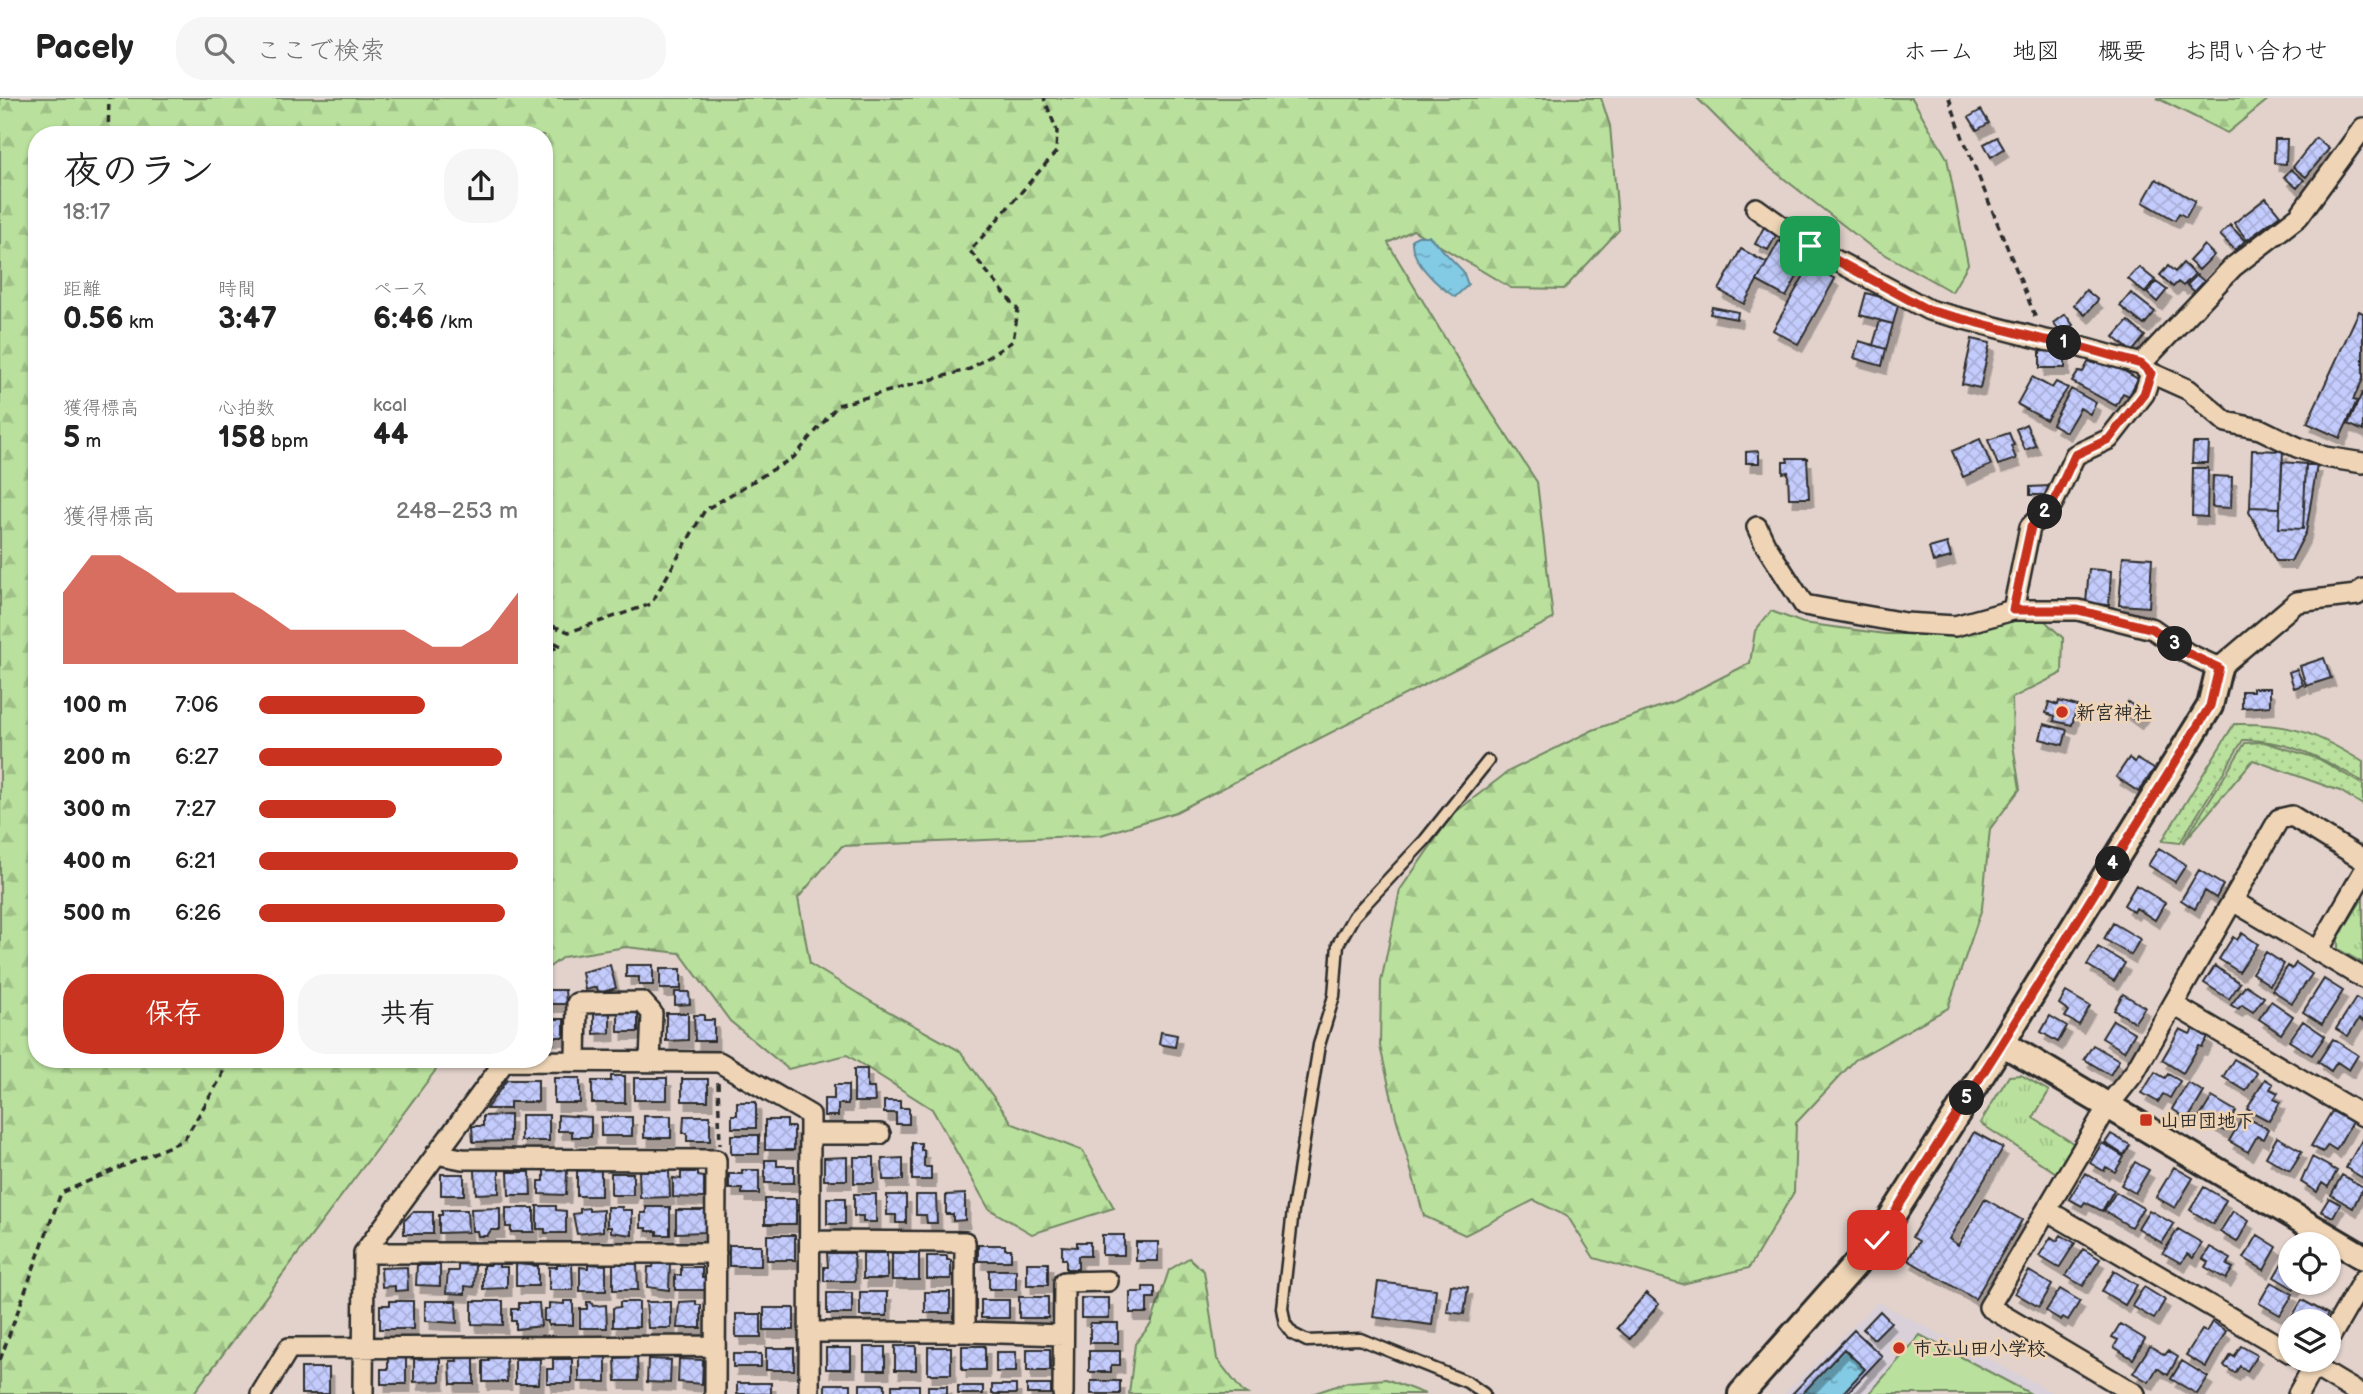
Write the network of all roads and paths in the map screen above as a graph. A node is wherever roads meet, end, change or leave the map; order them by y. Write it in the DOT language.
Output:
graph roads {
  1 [pos="109,98"];
  2 [pos="1044,98"];
  3 [pos="1949,98"];
  4 [pos="108,126"];
  5 [pos="2363,128"];
  6 [pos="1756,208"];
  7 [pos="2045,340"];
  8 [pos="2146,368"];
  9 [pos="2363,463"];
  10 [pos="1757,527"];
  11 [pos="2363,589"];
  12 [pos="2013,610"];
  13 [pos="553,626"];
  14 [pos="553,642"];
  15 [pos="553,649"];
  16 [pos="2219,668"];
  17 [pos="1488,761"];
  18 [pos="2363,860"];
  19 [pos="2363,873"];
  20 [pos="2232,901"];
  21 [pos="2318,951"];
  22 [pos="2363,978"];
  23 [pos="2174,1004"];
  24 [pos="2002,1043"];
  25 [pos="553,1061"];
  26 [pos="576,1061"];
  27 [pos="650,1061"];
  28 [pos="719,1062"];
  29 [pos="223,1068"];
  30 [pos="500,1068"];
  31 [pos="2108,1105"];
  32 [pos="2363,1116"];
  33 [pos="880,1134"];
  34 [pos="810,1135"];
  35 [pos="436,1154"];
  36 [pos="716,1160"];
  37 [pos="2048,1211"];
  38 [pos="810,1241"];
  39 [pos="364,1253"];
  40 [pos="716,1253"];
  41 [pos="2363,1257"];
  42 [pos="2363,1280"];
  43 [pos="1108,1281"];
  44 [pos="2341,1318"];
  45 [pos="810,1332"];
  46 [pos="965,1332"];
  47 [pos="1063,1335"];
  48 [pos="2278,1345"];
  49 [pos="715,1346"];
  50 [pos="363,1347"];
  51 [pos="0,1360"];
  52 [pos="2307,1372"];
  53 [pos="2326,1372"];
  54 [pos="261,1394"];
  55 [pos="363,1394"];
  56 [pos="715,1394"];
  57 [pos="810,1394"];
  58 [pos="1063,1394"];
  59 [pos="1484,1394"];
  60 [pos="1741,1394"];
  61 [pos="2135,1394"];
  62 [pos="2298,1394"];
  63 [pos="2360,1394"];
  1 -- 4 [label="path"];
  2 -- 13 [label="path"];
  3 -- 7 [label="path"];
  5 -- 8 [label="street"];
  6 -- 7 [label="street"];
  7 -- 8 [label="street"];
  8 -- 9 [label="street"];
  8 -- 12 [label="street"];
  10 -- 12 [label="street"];
  11 -- 16 [label="street"];
  12 -- 16 [label="street"];
  14 -- 15 [label="path"];
  16 -- 24 [label="street"];
  17 -- 59 [label="lane"];
  18 -- 20 [label="street"];
  19 -- 21 [label="street"];
  20 -- 21 [label="street"];
  20 -- 23 [label="street"];
  21 -- 22 [label="street"];
  23 -- 31 [label="street"];
  23 -- 32 [label="street"];
  24 -- 31 [label="street"];
  24 -- 60 [label="street"];
  25 -- 26 [label="street"];
  26 -- 27 [label="street"];
  26 -- 27 [label="street"];
  27 -- 28 [label="street"];
  28 -- 34 [label="street"];
  28 -- 36 [label="path"];
  29 -- 51 [label="path"];
  30 -- 35 [label="street"];
  31 -- 37 [label="street"];
  31 -- 41 [label="street"];
  33 -- 34 [label="street"];
  34 -- 38 [label="street"];
  35 -- 36 [label="street"];
  35 -- 39 [label="street"];
  36 -- 40 [label="street"];
  37 -- 48 [label="street"];
  37 -- 61 [label="street"];
  38 -- 45 [label="street"];
  38 -- 46 [label="street"];
  39 -- 40 [label="street"];
  39 -- 50 [label="street"];
  40 -- 49 [label="street"];
  42 -- 44 [label="street"];
  43 -- 47 [label="street"];
  45 -- 46 [label="street"];
  45 -- 57 [label="street"];
  46 -- 47 [label="street"];
  47 -- 58 [label="street"];
  49 -- 50 [label="street"];
  49 -- 56 [label="street"];
  50 -- 54 [label="street"];
  50 -- 55 [label="street"];
  52 -- 62 [label="street"];
  53 -- 63 [label="street"];
}
